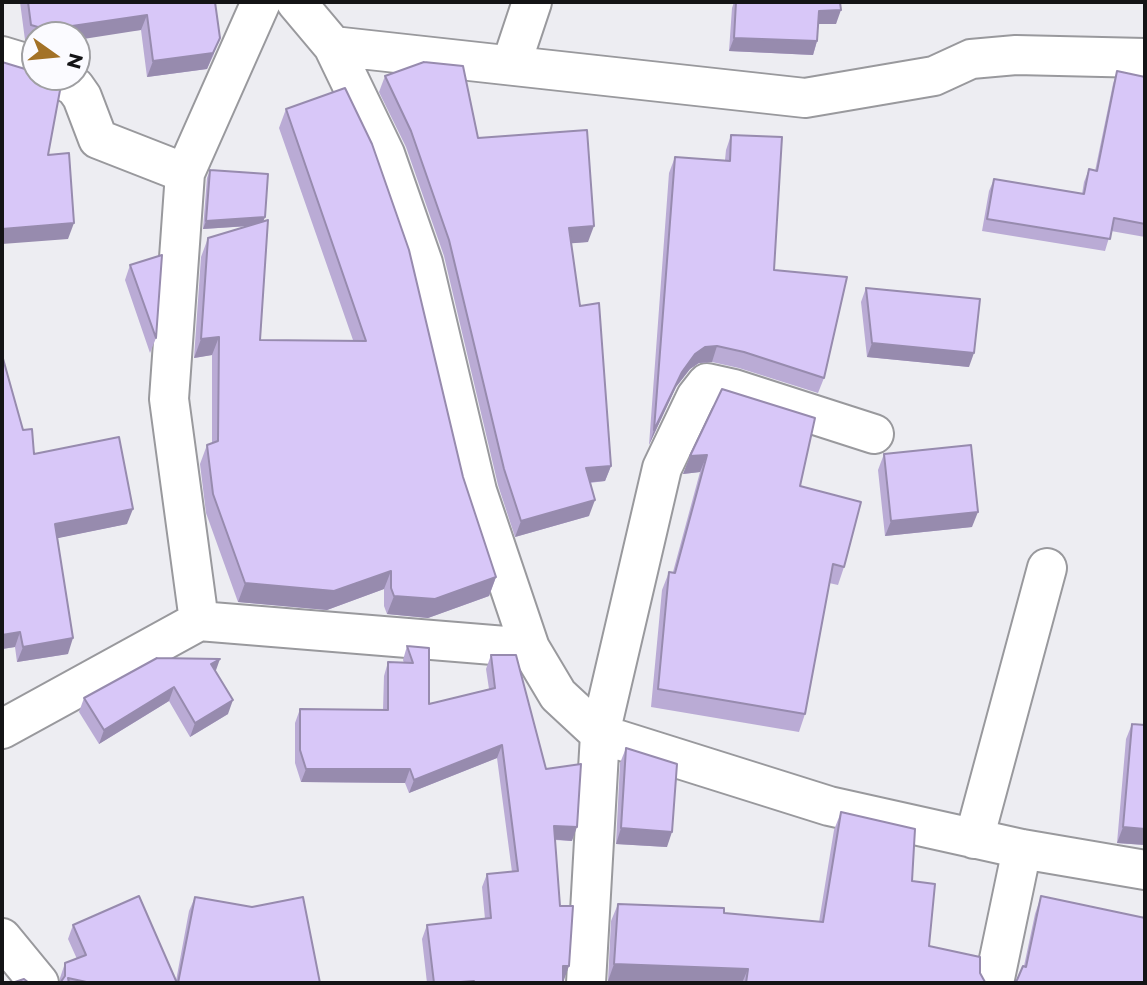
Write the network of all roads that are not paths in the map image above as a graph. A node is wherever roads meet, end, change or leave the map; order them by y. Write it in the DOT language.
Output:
graph roads {
  1 [pos="261,2"];
  2 [pos="296,2"];
  3 [pos="532,2"];
  4 [pos="333,46"];
  5 [pos="2,56"];
  6 [pos="1145,58"];
  7 [pos="21,62"];
  8 [pos="511,65"];
  9 [pos="78,91"];
  10 [pos="185,173"];
  11 [pos="874,434"];
  12 [pos="1047,568"];
  13 [pos="199,621"];
  14 [pos="530,648"];
  15 [pos="2,729"];
  16 [pos="600,734"];
  17 [pos="974,839"];
  18 [pos="1022,849"];
  19 [pos="1145,870"];
  20 [pos="2,938"];
  21 [pos="38,983"];
  22 [pos="586,983"];
  23 [pos="994,983"];
  1 -- 10 [label="street"];
  2 -- 4 [label="street"];
  3 -- 8 [label="street"];
  4 -- 8 [label="street"];
  4 -- 14 [label="street"];
  5 -- 7 [label="street"];
  6 -- 8 [label="street"];
  9 -- 10 [label="street"];
  10 -- 13 [label="street"];
  11 -- 16 [label="street"];
  12 -- 17 [label="street"];
  13 -- 14 [label="street"];
  13 -- 15 [label="street"];
  14 -- 16 [label="street"];
  16 -- 17 [label="street"];
  16 -- 22 [label="street"];
  17 -- 18 [label="street"];
  18 -- 19 [label="street"];
  18 -- 23 [label="street"];
  20 -- 21 [label="street"];
}
